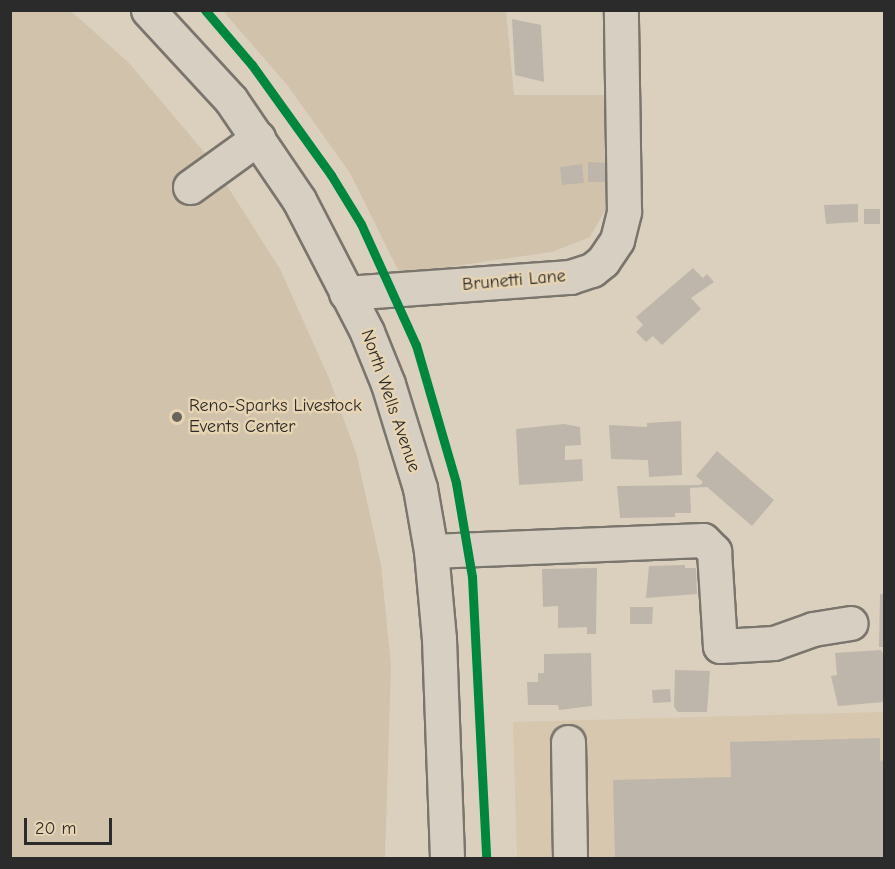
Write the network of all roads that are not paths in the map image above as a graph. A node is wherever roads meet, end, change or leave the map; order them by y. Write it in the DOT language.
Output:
graph roads {
  1 [pos="148,10"];
  2 [pos="621,10"];
  3 [pos="258,138"];
  4 [pos="190,187"];
  5 [pos="346,293"];
  6 [pos="430,552"];
  7 [pos="851,623"];
  8 [pos="568,742"];
  9 [pos="447,858"];
  10 [pos="570,858"];
  1 -- 3 [label="main road, North Wells Avenue"];
  2 -- 5 [label="main road, Brunetti Lane"];
  3 -- 4 [label="main road"];
  3 -- 5 [label="main road, North Wells Avenue"];
  5 -- 6 [label="main road, North Wells Avenue"];
  6 -- 7 [label="main road"];
  6 -- 9 [label="main road, North Wells Avenue"];
  8 -- 10 [label="main road"];
}
